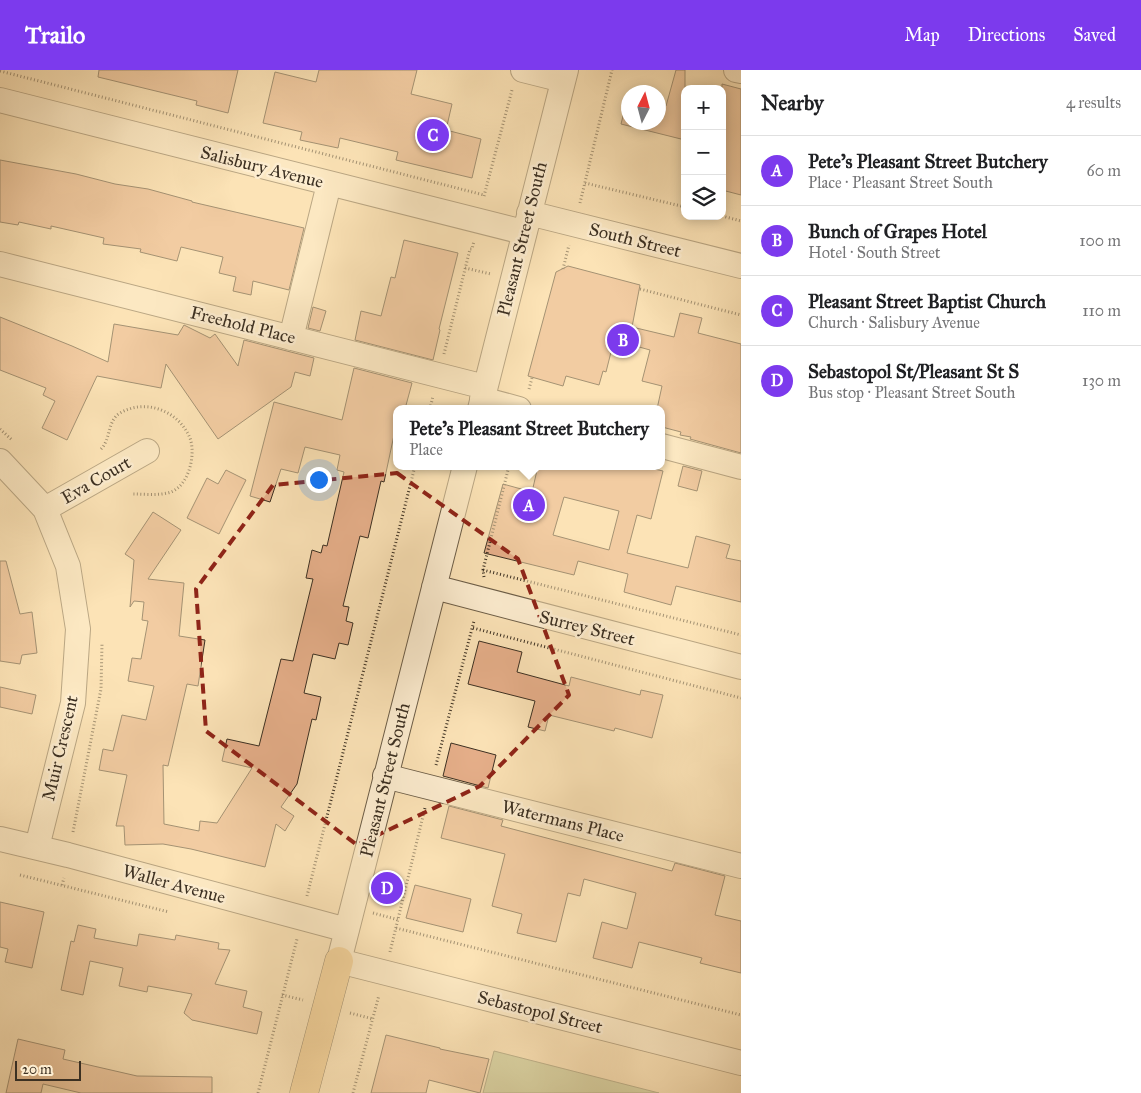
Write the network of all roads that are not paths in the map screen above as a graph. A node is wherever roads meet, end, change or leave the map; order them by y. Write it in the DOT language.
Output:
graph roads {
  1 [pos="736,70"];
  2 [pos="741,71"];
  3 [pos="565,75"];
  4 [pos="518,80"];
  5 [pos="0,100"];
  6 [pos="329,184"];
  7 [pos="526,223"];
  8 [pos="0,264"];
  9 [pos="741,266"];
  10 [pos="291,338"];
  11 [pos="482,398"];
  12 [pos="506,405"];
  13 [pos="665,447"];
  14 [pos="147,450"];
  15 [pos="0,461"];
  16 [pos="741,467"];
  17 [pos="463,470"];
  18 [pos="45,510"];
  19 [pos="434,587"];
  20 [pos="741,667"];
  21 [pos="385,776"];
  22 [pos="0,838"];
  23 [pos="37,847"];
  24 [pos="741,866"];
  25 [pos="347,930"];
  26 [pos="339,961"];
  27 [pos="741,1063"];
  28 [pos="304,1093"];
  1 -- 2 [label="street"];
  3 -- 4 [label="street"];
  3 -- 7 [label="street, Pleasant Street South"];
  5 -- 6 [label="street, Salisbury Avenue"];
  6 -- 7 [label="street, Salisbury Avenue"];
  6 -- 10 [label="street"];
  7 -- 9 [label="street, South Street"];
  7 -- 11 [label="street, Pleasant Street South"];
  8 -- 10 [label="street, Freehold Place"];
  10 -- 11 [label="street, Freehold Place"];
  11 -- 12 [label="street, Freehold Place"];
  13 -- 16 [label="street"];
  14 -- 18 [label="street, Eva Court"];
  15 -- 18 [label="street, Muir Crescent"];
  17 -- 19 [label="street, Pleasant Street South"];
  18 -- 23 [label="street, Muir Crescent"];
  19 -- 20 [label="street, Surrey Street"];
  19 -- 21 [label="street, Pleasant Street South"];
  21 -- 24 [label="street, Watermans Place"];
  21 -- 25 [label="street, Pleasant Street South"];
  22 -- 23 [label="street, Waller Avenue"];
  23 -- 25 [label="street, Waller Avenue"];
  25 -- 26 [label="street, Pleasant Street South"];
  26 -- 27 [label="street, Sebastopol Street"];
  26 -- 28 [label="main road, Pleasant Street South"];
}
